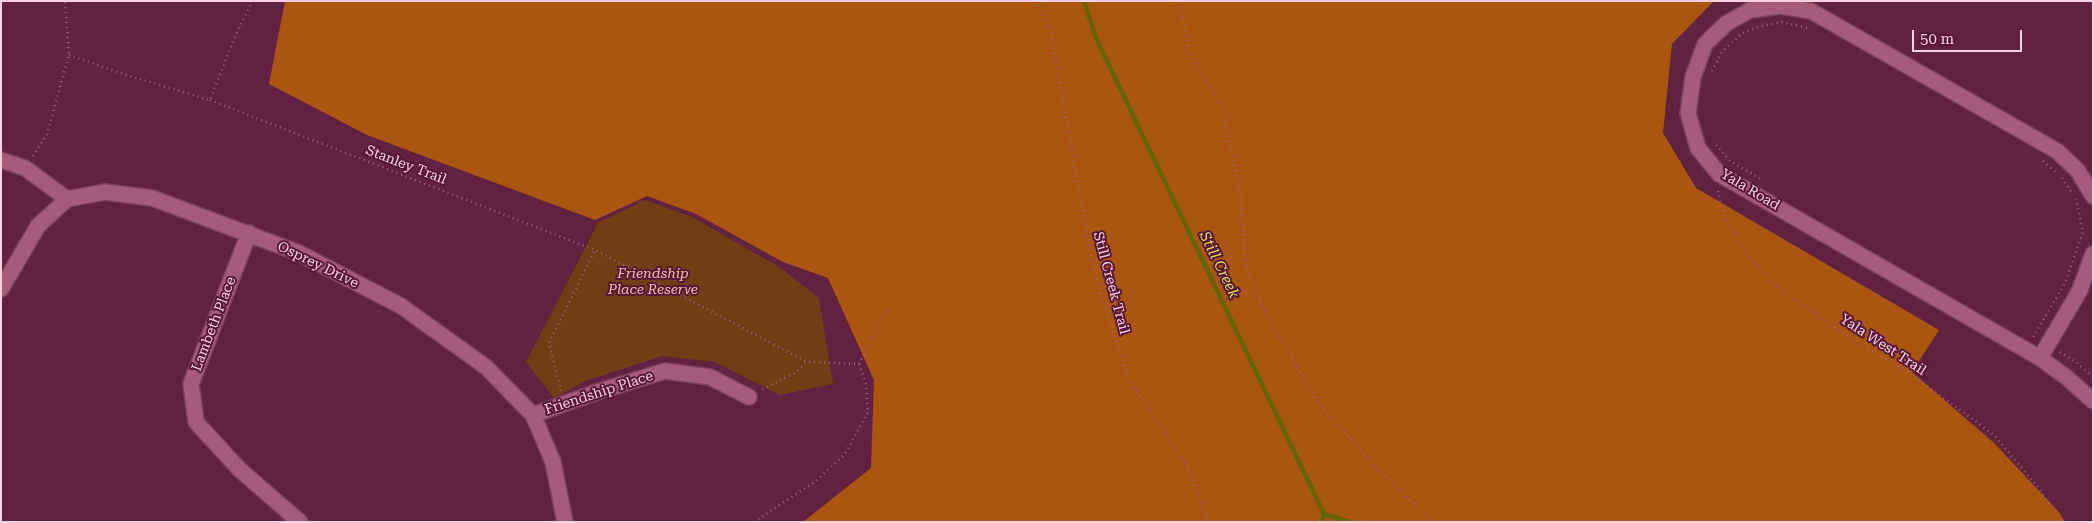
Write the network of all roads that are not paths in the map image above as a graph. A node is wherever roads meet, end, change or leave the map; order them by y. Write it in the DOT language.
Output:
graph roads {
  1 [pos="1,160"];
  2 [pos="2093,196"];
  3 [pos="67,199"];
  4 [pos="249,234"];
  5 [pos="2093,254"];
  6 [pos="1,289"];
  7 [pos="2044,352"];
  8 [pos="749,397"];
  9 [pos="2093,401"];
  10 [pos="533,415"];
  11 [pos="300,522"];
  12 [pos="565,522"];
  1 -- 3 [label="street"];
  2 -- 7 [label="street, Yala Road"];
  3 -- 4 [label="street, Osprey Drive"];
  3 -- 6 [label="street"];
  4 -- 10 [label="street, Osprey Drive"];
  4 -- 11 [label="street, Lambeth Place"];
  5 -- 7 [label="street"];
  7 -- 9 [label="street, Yala Road"];
  8 -- 10 [label="street, Friendship Place"];
  10 -- 12 [label="street, Osprey Drive"];
}
